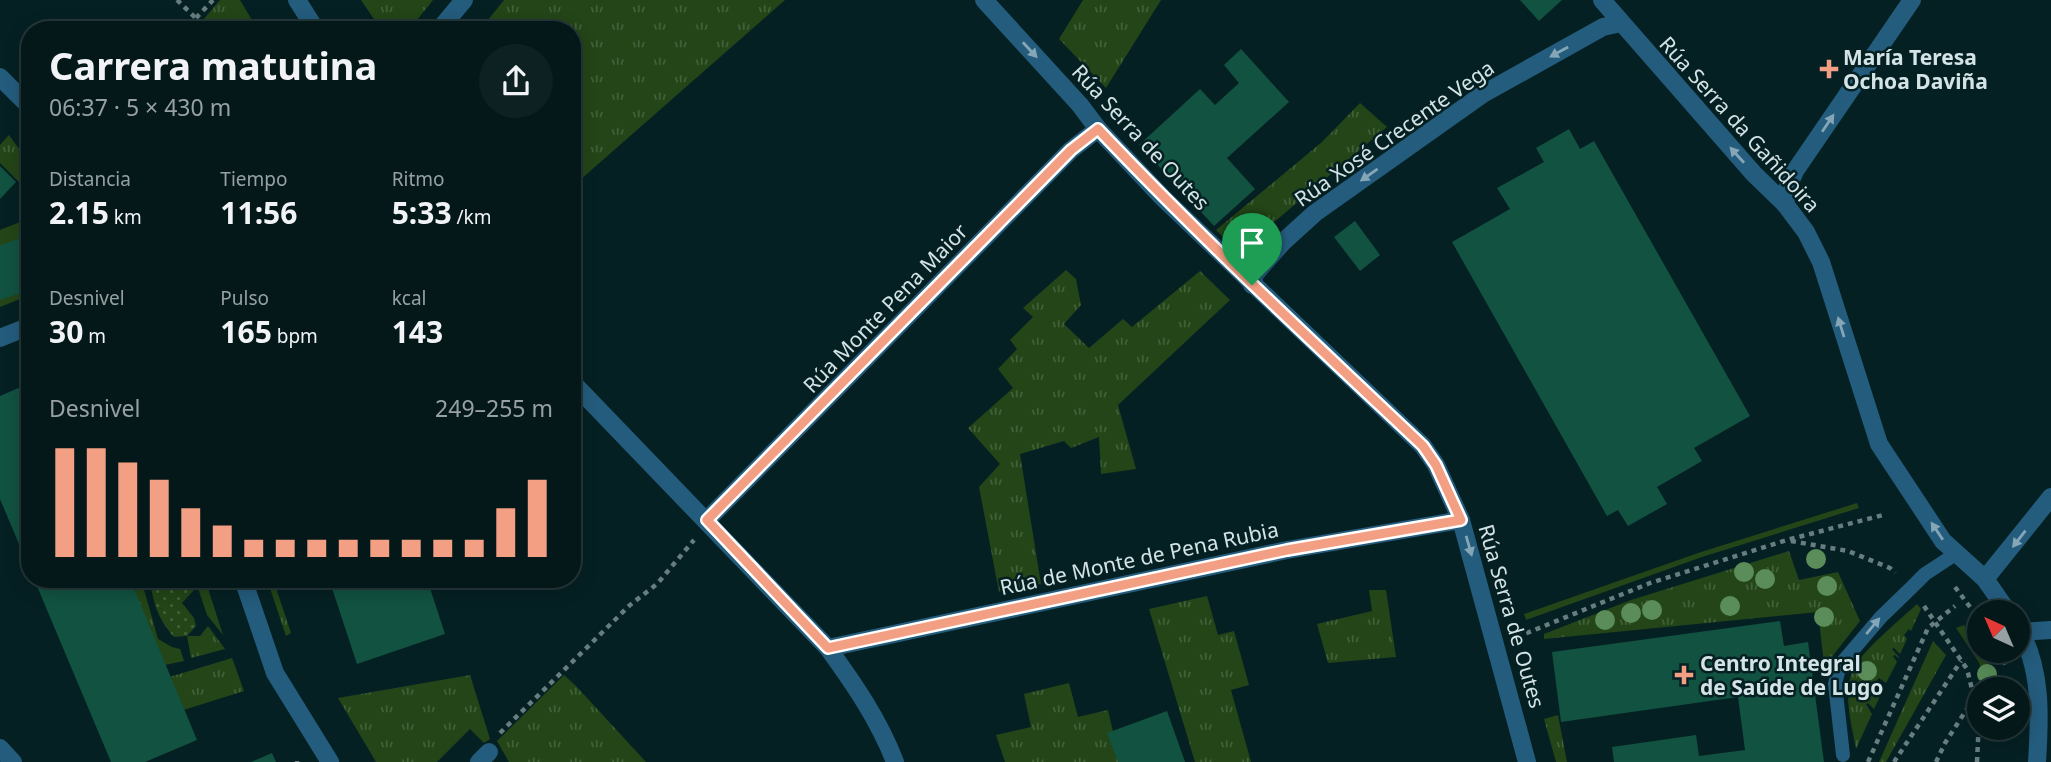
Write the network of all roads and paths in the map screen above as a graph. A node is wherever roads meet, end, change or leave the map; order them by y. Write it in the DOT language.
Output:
graph roads {
  1 [pos="177,0"];
  2 [pos="213,0"];
  3 [pos="297,0"];
  4 [pos="464,0"];
  5 [pos="984,0"];
  6 [pos="1602,0"];
  7 [pos="1912,0"];
  8 [pos="196,18"];
  9 [pos="199,21"];
  10 [pos="310,21"];
  11 [pos="446,21"];
  12 [pos="1621,23"];
  13 [pos="0,77"];
  14 [pos="21,98"];
  15 [pos="1098,129"];
  16 [pos="1785,204"];
  17 [pos="1252,285"];
  18 [pos="21,330"];
  19 [pos="0,338"];
  20 [pos="581,391"];
  21 [pos="2051,497"];
  22 [pos="1883,514"];
  23 [pos="707,520"];
  24 [pos="1461,520"];
  25 [pos="1957,553"];
  26 [pos="1985,579"];
  27 [pos="246,588"];
  28 [pos="2000,600"];
  29 [pos="1955,606"];
  30 [pos="2030,630"];
  31 [pos="2051,630"];
  32 [pos="1517,637"];
  33 [pos="828,648"];
  34 [pos="2030,658"];
  35 [pos="1961,660"];
  36 [pos="1967,709"];
  37 [pos="1978,740"];
  38 [pos="0,748"];
  39 [pos="1843,755"];
  40 [pos="484,757"];
  41 [pos="13,762"];
  42 [pos="330,762"];
  43 [pos="895,762"];
  44 [pos="1527,762"];
  45 [pos="1868,762"];
  46 [pos="1894,762"];
  47 [pos="1936,762"];
  48 [pos="1977,762"];
  49 [pos="2037,762"];
  1 -- 8 [label="path"];
  2 -- 8 [label="path"];
  3 -- 10 [label="street"];
  4 -- 11 [label="street"];
  5 -- 15 [label="street, Rúa Serra de Outes, one-way"];
  6 -- 12 [label="street, Rúa Serra da Gañidoira"];
  16 -- 7 [label="street, one-way"];
  8 -- 9 [label="path"];
  16 -- 12 [label="street, Rúa Serra da Gañidoira, one-way"];
  12 -- 17 [label="street, Rúa Xosé Crecente Vega, one-way"];
  13 -- 14 [label="street"];
  15 -- 17 [label="street, Rúa Serra de Outes"];
  15 -- 23 [label="street, Rúa Monte Pena Maior"];
  25 -- 16 [label="street, Rúa Serra da Gañidoira, one-way"];
  17 -- 24 [label="street, Rúa Serra de Outes"];
  18 -- 19 [label="street"];
  20 -- 23 [label="street"];
  21 -- 26 [label="street, one-way"];
  22 -- 32 [label="path"];
  23 -- 33 [label="street"];
  23 -- 40 [label="path"];
  24 -- 33 [label="street, Rúa de Monte de Pena Rubia"];
  24 -- 44 [label="street, Rúa Serra de Outes, one-way"];
  25 -- 26 [label="street, Rúa Serra da Gañidoira"];
  39 -- 25 [label="lane, one-way"];
  26 -- 28 [label="street, Rúa Serra da Gañidoira"];
  27 -- 42 [label="street"];
  29 -- 45 [label="path"];
  30 -- 31 [label="street"];
  33 -- 43 [label="street"];
  34 -- 49 [label="street"];
  35 -- 46 [label="path"];
  36 -- 47 [label="path"];
  37 -- 48 [label="path"];
  38 -- 41 [label="street"];
}
